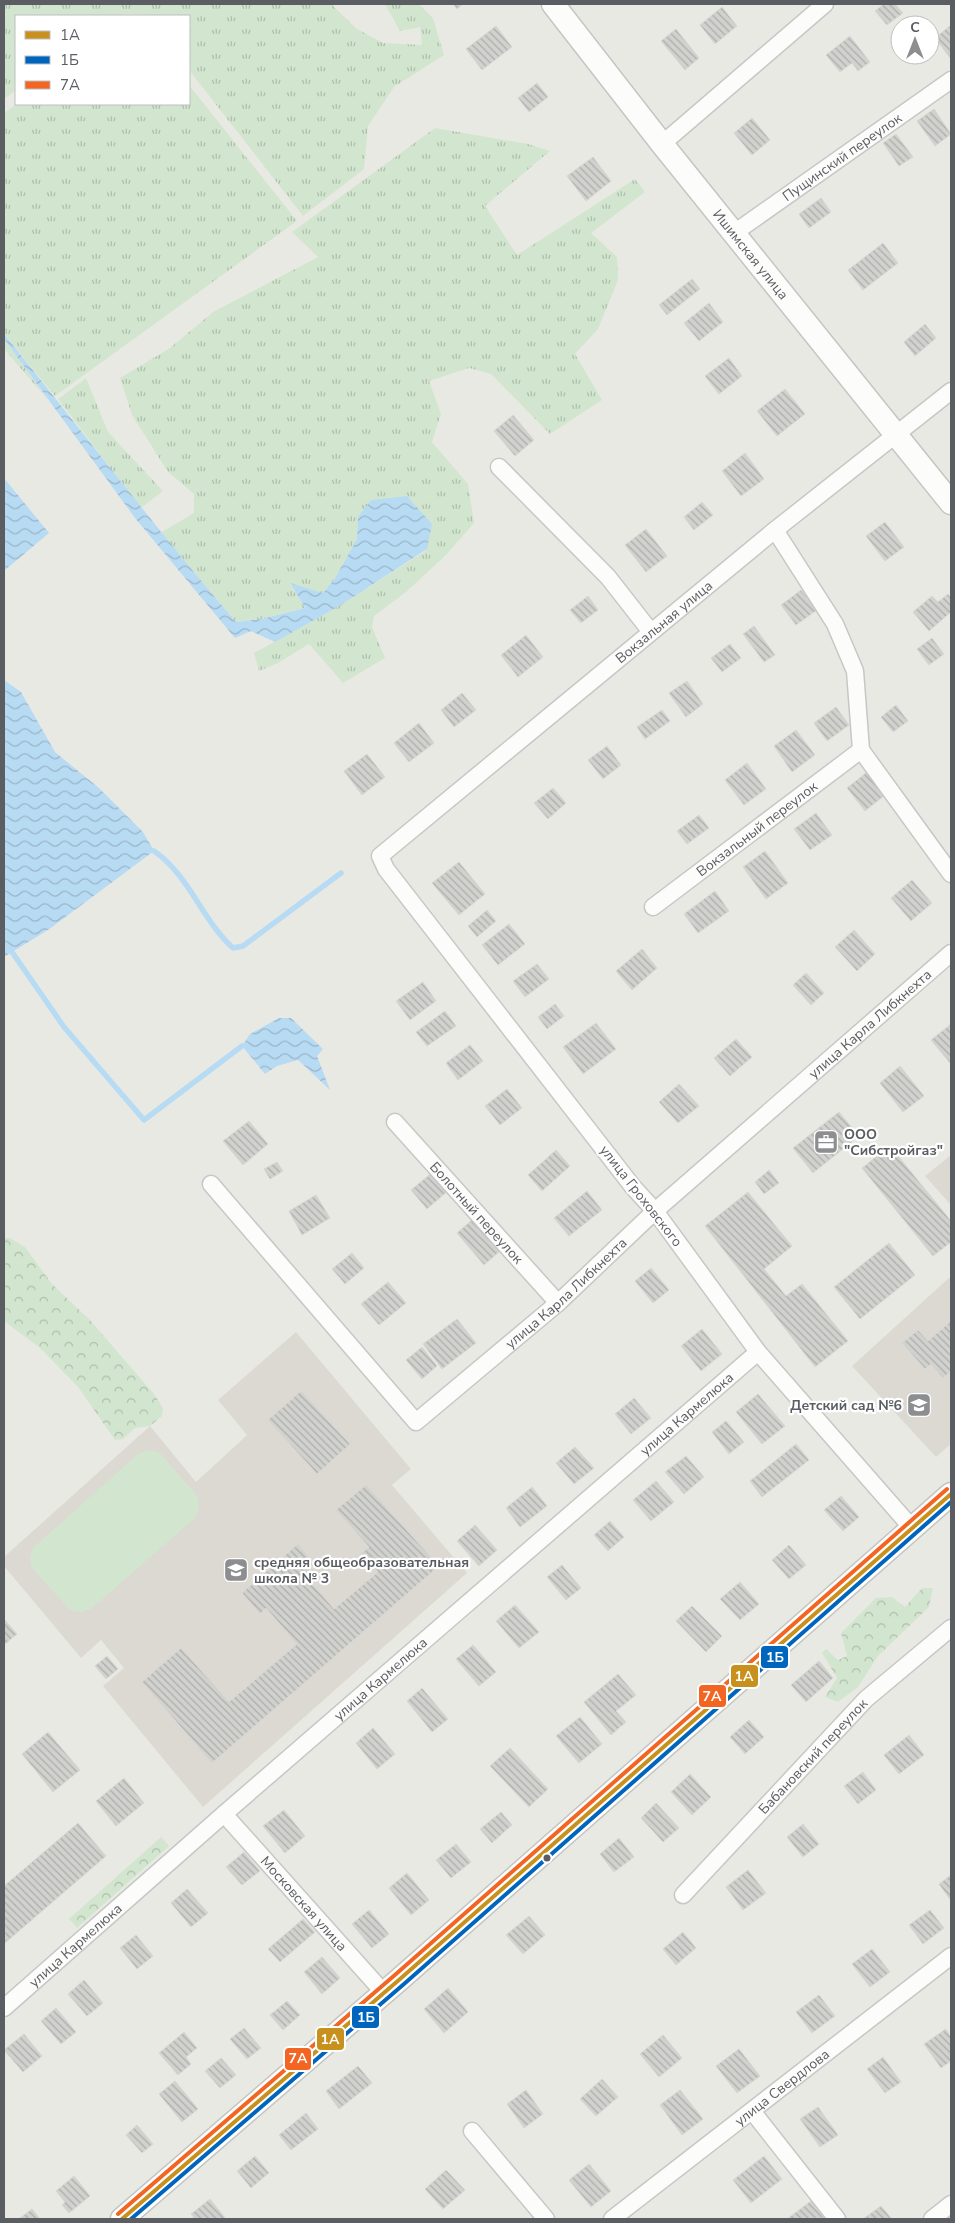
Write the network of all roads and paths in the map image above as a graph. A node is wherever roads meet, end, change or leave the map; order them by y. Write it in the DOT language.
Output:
graph roads {
  1 [pos="553,4"];
  2 [pos="825,4"];
  3 [pos="951,80"];
  4 [pos="662,144"];
  5 [pos="734,233"];
  6 [pos="951,391"];
  7 [pos="897,436"];
  8 [pos="499,468"];
  9 [pos="951,503"];
  10 [pos="775,530"];
  11 [pos="651,632"];
  12 [pos="861,750"];
  13 [pos="380,856"];
  14 [pos="951,874"];
  15 [pos="653,907"];
  16 [pos="951,954"];
  17 [pos="395,1122"];
  18 [pos="211,1184"];
  19 [pos="655,1211"];
  20 [pos="558,1303"];
  21 [pos="758,1352"];
  22 [pos="951,1494"];
  23 [pos="912,1528"];
  24 [pos="951,1628"];
  25 [pos="224,1814"];
  26 [pos="683,1895"];
  27 [pos="951,1956"];
  28 [pos="384,1993"];
  29 [pos="4,2008"];
  30 [pos="752,2111"];
  31 [pos="472,2130"];
  32 [pos="951,2204"];
  33 [pos="122,2219"];
  34 [pos="546,2219"];
  35 [pos="612,2219"];
  36 [pos="837,2219"];
  37 [pos="932,2219"];
  1 -- 4 [label="main road, Ишимская улица"];
  2 -- 4 [label="street"];
  3 -- 5 [label="street, Пущинский переулок"];
  4 -- 5 [label="main road, Ишимская улица"];
  5 -- 7 [label="main road, Ишимская улица"];
  6 -- 7 [label="street, Вокзальная улица"];
  7 -- 9 [label="main road, Ишимская улица"];
  7 -- 10 [label="street, Вокзальная улица"];
  8 -- 11 [label="street"];
  10 -- 11 [label="street, Вокзальная улица"];
  10 -- 12 [label="street"];
  11 -- 13 [label="street, Вокзальная улица"];
  12 -- 14 [label="street"];
  12 -- 15 [label="street, Вокзальный переулок"];
  13 -- 19 [label="street, улица Гроховского"];
  16 -- 19 [label="street, улица Карла Либкнехта"];
  17 -- 20 [label="street, Болотный переулок"];
  18 -- 20 [label="street, улица Карла Либкнехта"];
  19 -- 20 [label="street, улица Карла Либкнехта"];
  19 -- 21 [label="street, улица Гроховского"];
  21 -- 23 [label="street, улица Гроховского"];
  21 -- 25 [label="street, улица Кармелюка"];
  22 -- 23 [label="main road"];
  23 -- 28 [label="main road"];
  24 -- 26 [label="street, Бабановский переулок"];
  25 -- 28 [label="street, Московская улица"];
  25 -- 29 [label="street, улица Кармелюка"];
  27 -- 30 [label="street, улица Свердлова"];
  28 -- 33 [label="main road"];
  30 -- 35 [label="street, улица Свердлова"];
  30 -- 36 [label="street"];
  31 -- 34 [label="street"];
  32 -- 37 [label="street"];
}
